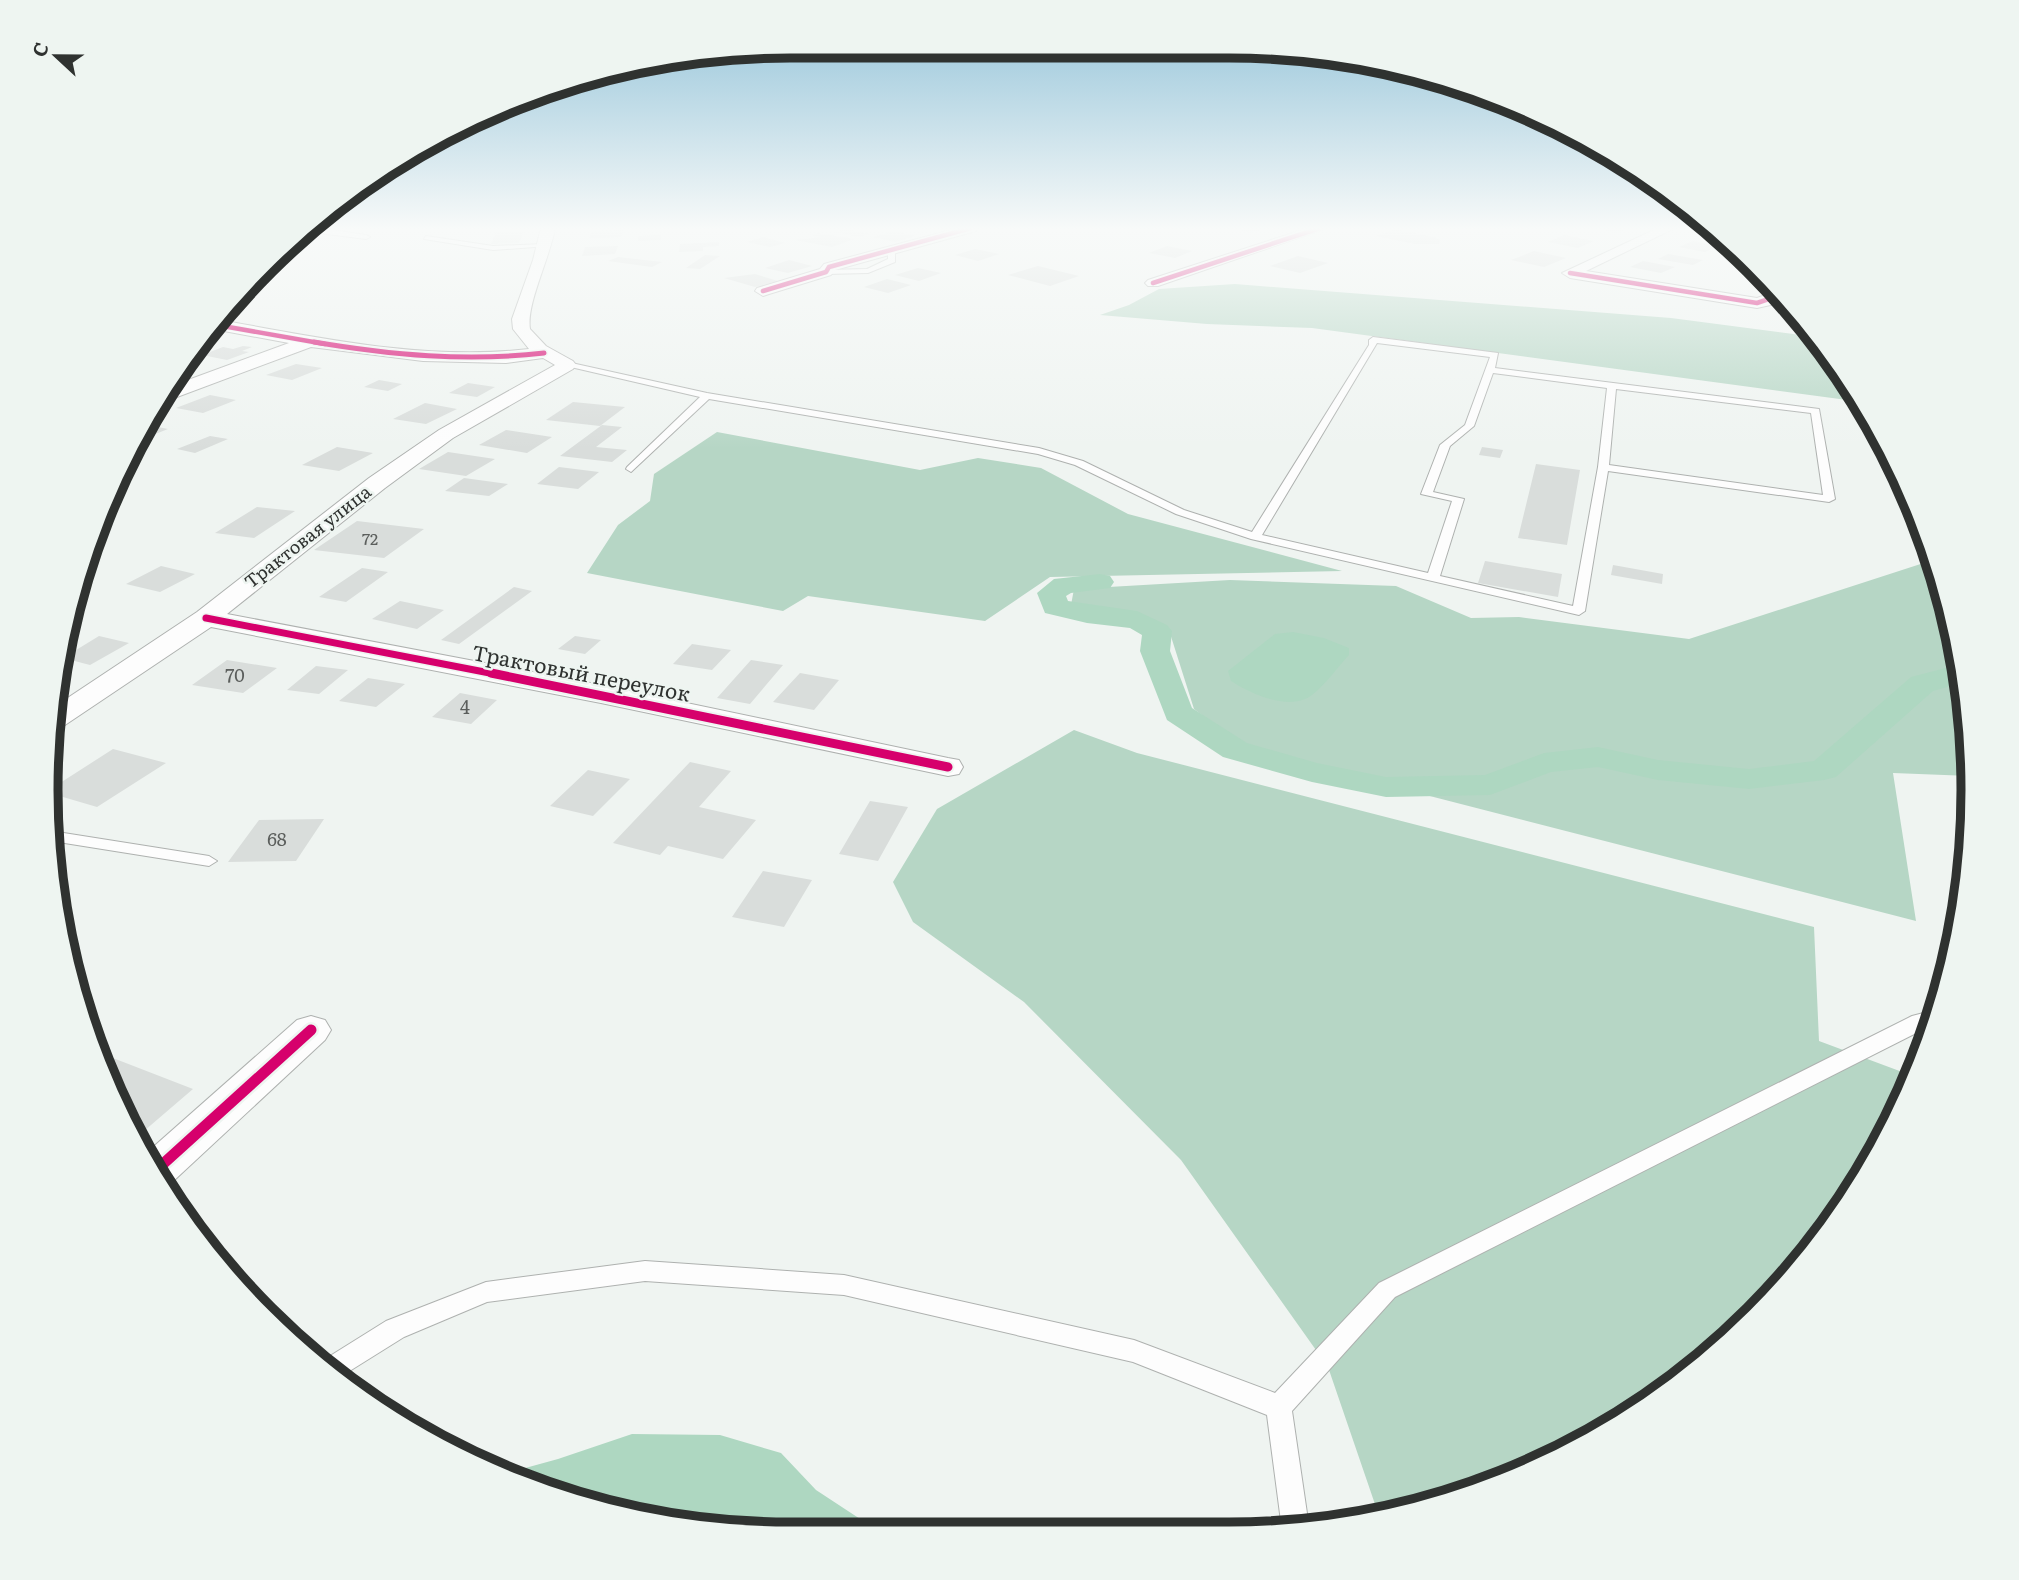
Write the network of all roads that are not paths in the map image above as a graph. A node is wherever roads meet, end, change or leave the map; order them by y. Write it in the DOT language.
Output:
graph roads {
  1 [pos="523,302"];
  2 [pos="223,326"];
  3 [pos="309,341"];
  4 [pos="544,353"];
  5 [pos="567,365"];
  6 [pos="1490,370"];
  7 [pos="1612,386"];
  8 [pos="176,391"];
  9 [pos="707,396"];
  10 [pos="1603,467"];
  11 [pos="631,469"];
  12 [pos="1255,537"];
  13 [pos="1433,578"];
  14 [pos="206,618"];
  15 [pos="62,714"];
  16 [pos="948,768"];
  17 [pos="59,836"];
  18 [pos="209,860"];
  19 [pos="1923,1021"];
  20 [pos="311,1030"];
  21 [pos="162,1165"];
  22 [pos="337,1365"];
  23 [pos="1279,1407"];
  24 [pos="1295,1519"];
  1 -- 4 [label="street"];
  2 -- 3 [label="street"];
  3 -- 4 [label="street"];
  3 -- 8 [label="street"];
  4 -- 5 [label="street"];
  5 -- 9 [label="lane"];
  5 -- 14 [label="street, Трактовая улица"];
  6 -- 7 [label="lane"];
  6 -- 12 [label="lane"];
  6 -- 13 [label="lane"];
  7 -- 10 [label="lane"];
  7 -- 10 [label="lane"];
  9 -- 11 [label="lane"];
  9 -- 12 [label="lane"];
  10 -- 13 [label="lane"];
  12 -- 13 [label="lane"];
  14 -- 15 [label="street, Трактовая улица"];
  14 -- 16 [label="street, Трактовый переулок"];
  17 -- 18 [label="lane"];
  19 -- 23 [label="lane"];
  20 -- 21 [label="street"];
  22 -- 23 [label="lane"];
  23 -- 24 [label="lane"];
}
